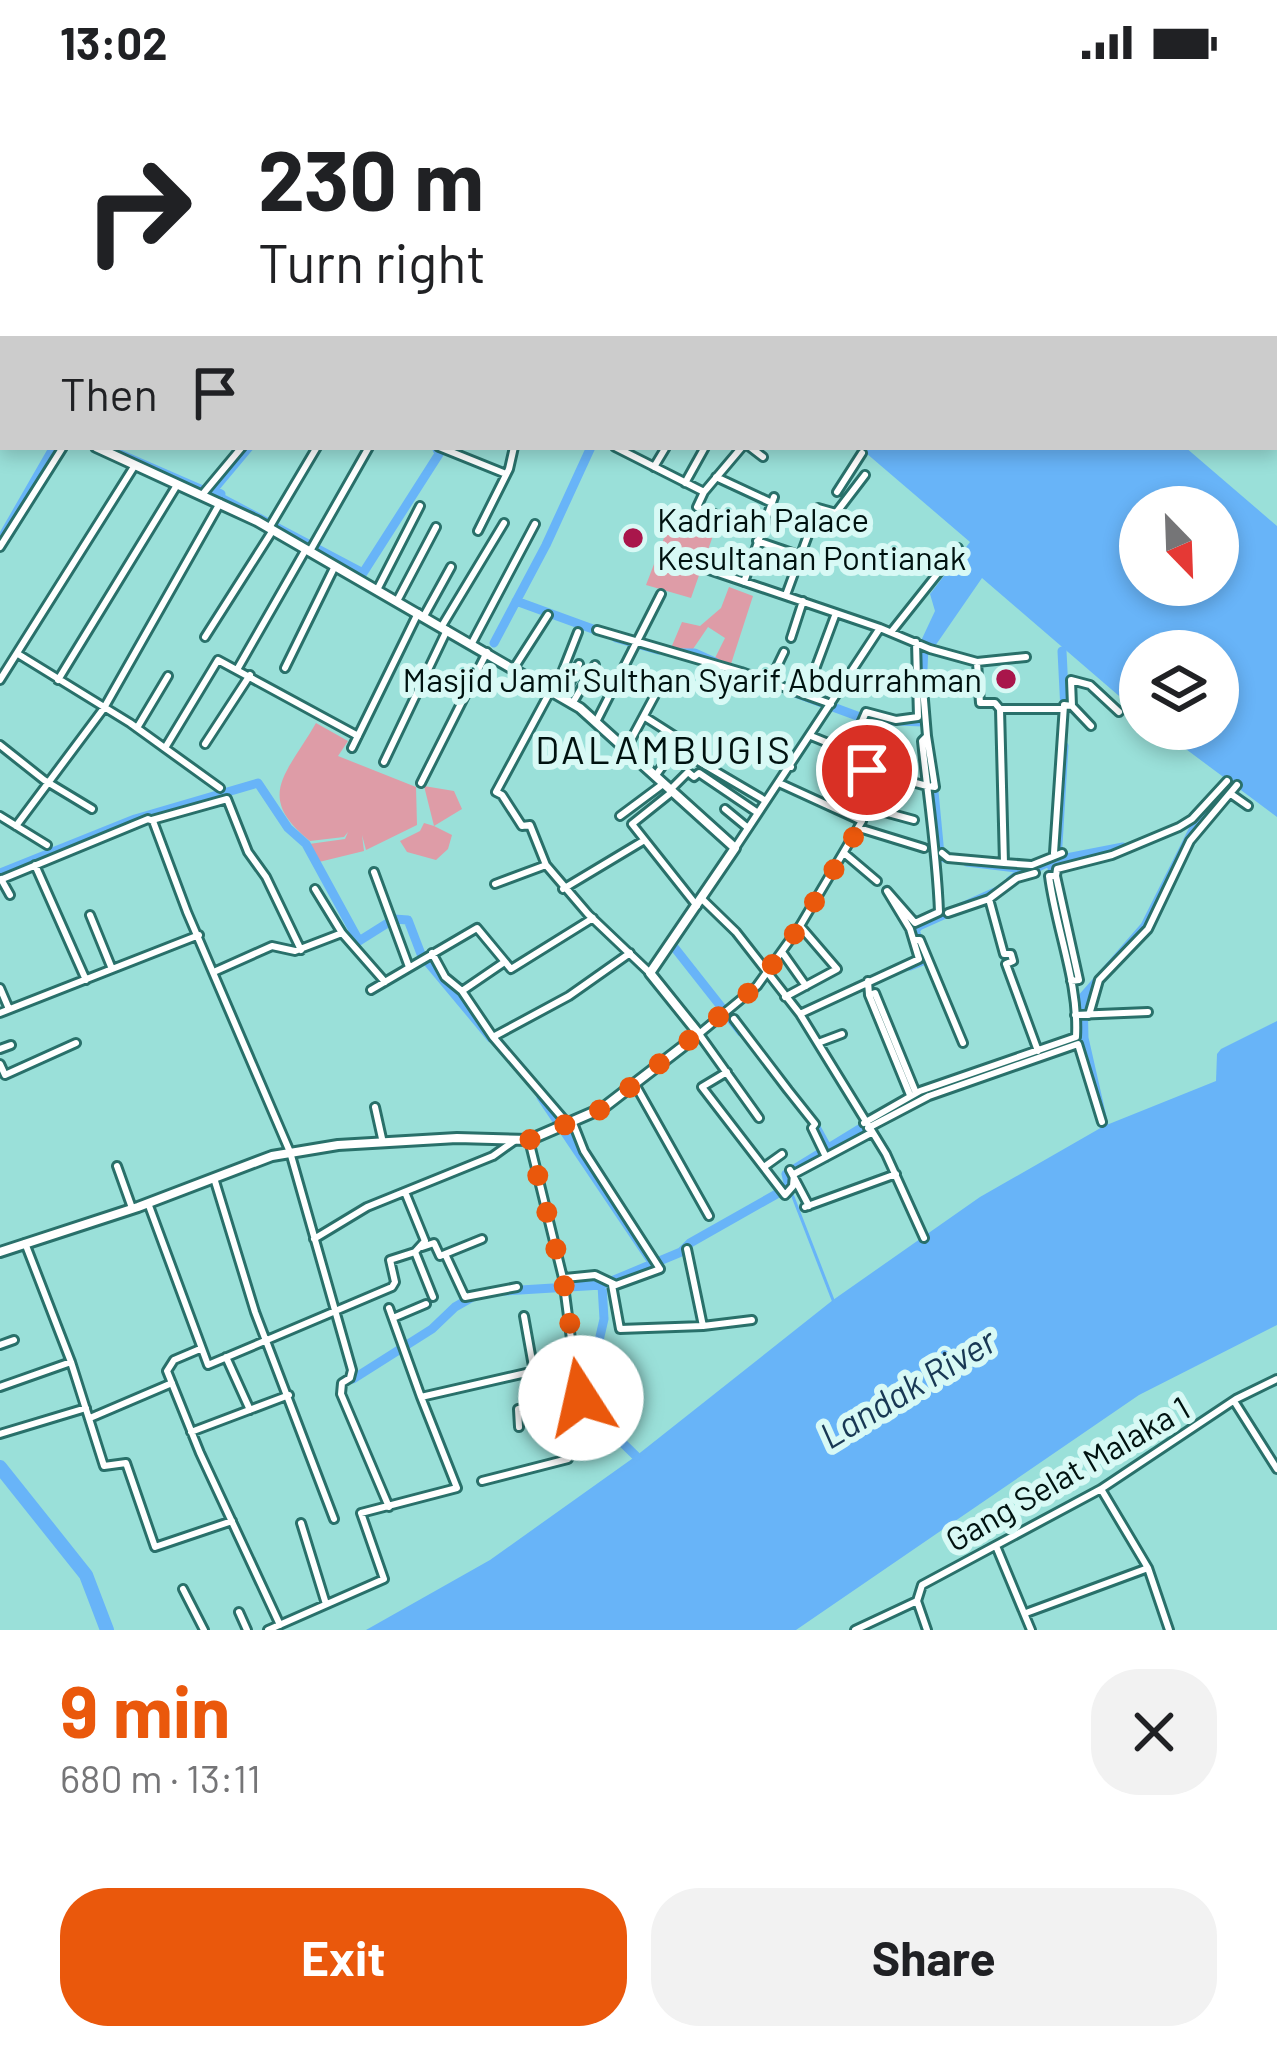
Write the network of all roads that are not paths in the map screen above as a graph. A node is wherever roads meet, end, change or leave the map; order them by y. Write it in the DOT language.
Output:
graph roads {
  1 [pos="61,450"];
  2 [pos="109,450"];
  3 [pos="239,450"];
  4 [pos="315,450"];
  5 [pos="367,450"];
  6 [pos="446,450"];
  7 [pos="513,450"];
  8 [pos="624,450"];
  9 [pos="663,450"];
  10 [pos="701,450"];
  11 [pos="743,450"];
  12 [pos="751,450"];
  13 [pos="862,453"];
  14 [pos="763,457"];
  15 [pos="135,465"];
  16 [pos="654,466"];
  17 [pos="506,474"];
  18 [pos="865,475"];
  19 [pos="716,477"];
  20 [pos="685,483"];
  21 [pos="177,485"];
  22 [pos="704,492"];
  23 [pos="837,492"];
  24 [pos="201,496"];
  25 [pos="698,501"];
  26 [pos="222,504"];
  27 [pos="420,506"];
  28 [pos="688,514"];
  29 [pos="504,523"];
  30 [pos="535,524"];
  31 [pos="436,527"];
  32 [pos="271,529"];
  33 [pos="478,531"];
  34 [pos="758,536"];
  35 [pos="0,547"];
  36 [pos="958,548"];
  37 [pos="308,550"];
  38 [pos="801,556"];
  39 [pos="671,557"];
  40 [pos="335,566"];
  41 [pos="451,567"];
  42 [pos="744,582"];
  43 [pos="377,590"];
  44 [pos="661,594"];
  45 [pos="786,596"];
  46 [pos="397,601"];
  47 [pos="803,602"];
  48 [pos="836,613"];
  49 [pos="422,615"];
  50 [pos="548,615"];
  51 [pos="444,627"];
  52 [pos="880,628"];
  53 [pos="597,630"];
  54 [pos="892,631"];
  55 [pos="578,632"];
  56 [pos="205,637"];
  57 [pos="791,638"];
  58 [pos="917,642"];
  59 [pos="472,643"];
  60 [pos="636,644"];
  61 [pos="488,652"];
  62 [pos="784,652"];
  63 [pos="18,654"];
  64 [pos="1027,657"];
  65 [pos="977,662"];
  66 [pos="579,664"];
  67 [pos="595,665"];
  68 [pos="238,668"];
  69 [pos="286,668"];
  70 [pos="514,668"];
  71 [pos="814,672"];
  72 [pos="250,675"];
  73 [pos="168,676"];
  74 [pos="0,680"];
  75 [pos="58,680"];
  76 [pos="770,681"];
  77 [pos="662,682"];
  78 [pos="919,688"];
  79 [pos="560,696"];
  80 [pos="1067,706"];
  81 [pos="104,708"];
  82 [pos="828,708"];
  83 [pos="1000,710"];
  84 [pos="1119,712"];
  85 [pos="645,717"];
  86 [pos="596,722"];
  87 [pos="1091,726"];
  88 [pos="136,728"];
  89 [pos="358,736"];
  90 [pos="811,736"];
  91 [pos="205,744"];
  92 [pos="0,745"];
  93 [pos="165,748"];
  94 [pos="352,748"];
  95 [pos="676,748"];
  96 [pos="626,749"];
  97 [pos="755,751"];
  98 [pos="845,752"];
  99 [pos="384,762"];
  100 [pos="791,767"];
  101 [pos="870,770"];
  102 [pos="47,782"];
  103 [pos="1227,782"];
  104 [pos="421,783"];
  105 [pos="779,783"];
  106 [pos="1237,785"];
  107 [pos="665,786"];
  108 [pos="927,786"];
  109 [pos="220,788"];
  110 [pos="1227,795"];
  111 [pos="766,801"];
  112 [pos="1248,806"];
  113 [pos="866,807"];
  114 [pos="92,808"];
  115 [pos="725,809"];
  116 [pos="758,814"];
  117 [pos="0,816"];
  118 [pos="620,816"];
  119 [pos="152,820"];
  120 [pos="914,820"];
  121 [pos="860,825"];
  122 [pos="16,826"];
  123 [pos="748,828"];
  124 [pos="644,841"];
  125 [pos="47,845"];
  126 [pos="735,848"];
  127 [pos="924,848"];
  128 [pos="844,853"];
  129 [pos="942,853"];
  130 [pos="1004,863"];
  131 [pos="35,865"];
  132 [pos="546,866"];
  133 [pos="1033,871"];
  134 [pos="374,872"];
  135 [pos="1,880"];
  136 [pos="877,880"];
  137 [pos="495,884"];
  138 [pos="563,889"];
  139 [pos="315,890"];
  140 [pos="10,895"];
  141 [pos="988,899"];
  142 [pos="699,902"];
  143 [pos="948,913"];
  144 [pos="90,915"];
  145 [pos="593,918"];
  146 [pos="800,926"];
  147 [pos="342,933"];
  148 [pos="199,935"];
  149 [pos="916,940"];
  150 [pos="302,950"];
  151 [pos="630,952"];
  152 [pos="782,952"];
  153 [pos="430,955"];
  154 [pos="503,962"];
  155 [pos="409,967"];
  156 [pos="112,969"];
  157 [pos="216,971"];
  158 [pos="650,973"];
  159 [pos="768,973"];
  160 [pos="86,980"];
  161 [pos="868,981"];
  162 [pos="385,982"];
  163 [pos="806,986"];
  164 [pos="0,988"];
  165 [pos="371,990"];
  166 [pos="462,991"];
  167 [pos="785,997"];
  168 [pos="9,1009"];
  169 [pos="1148,1012"];
  170 [pos="0,1013"];
  171 [pos="800,1014"];
  172 [pos="1076,1015"];
  173 [pos="1088,1015"];
  174 [pos="734,1019"];
  175 [pos="699,1034"];
  176 [pos="842,1034"];
  177 [pos="493,1037"];
  178 [pos="1077,1041"];
  179 [pos="818,1042"];
  180 [pos="76,1043"];
  181 [pos="963,1043"];
  182 [pos="11,1045"];
  183 [pos="0,1049"];
  184 [pos="1038,1052"];
  185 [pos="0,1064"];
  186 [pos="1009,1064"];
  187 [pos="727,1072"];
  188 [pos="963,1080"];
  189 [pos="636,1087"];
  190 [pos="912,1095"];
  191 [pos="375,1107"];
  192 [pos="884,1115"];
  193 [pos="759,1118"];
  194 [pos="1102,1122"];
  195 [pos="566,1125"];
  196 [pos="867,1127"];
  197 [pos="529,1140"];
  198 [pos="514,1141"];
  199 [pos="383,1143"];
  200 [pos="290,1152"];
  201 [pos="782,1154"];
  202 [pos="826,1156"];
  203 [pos="117,1166"];
  204 [pos="764,1167"];
  205 [pos="792,1173"];
  206 [pos="896,1174"];
  207 [pos="214,1178"];
  208 [pos="404,1191"];
  209 [pos="148,1203"];
  210 [pos="133,1208"];
  211 [pos="709,1216"];
  212 [pos="924,1238"];
  213 [pos="313,1239"];
  214 [pos="482,1239"];
  215 [pos="26,1243"];
  216 [pos="687,1249"];
  217 [pos="418,1250"];
  218 [pos="0,1252"];
  219 [pos="446,1254"];
  220 [pos="609,1283"];
  221 [pos="564,1285"];
  222 [pos="518,1286"];
  223 [pos="433,1297"];
  224 [pos="426,1304"];
  225 [pos="388,1308"];
  226 [pos="333,1310"];
  227 [pos="524,1316"];
  228 [pos="393,1318"];
  229 [pos="752,1320"];
  230 [pos="704,1326"];
  231 [pos="267,1338"];
  232 [pos="14,1340"];
  233 [pos="0,1345"];
  234 [pos="200,1348"];
  235 [pos="226,1357"];
  236 [pos="71,1362"];
  237 [pos="574,1362"];
  238 [pos="534,1372"];
  239 [pos="1277,1379"];
  240 [pos="172,1383"];
  241 [pos="0,1387"];
  242 [pos="290,1395"];
  243 [pos="422,1397"];
  244 [pos="1234,1401"];
  245 [pos="556,1406"];
  246 [pos="86,1408"];
  247 [pos="250,1410"];
  248 [pos="90,1418"];
  249 [pos="519,1427"];
  250 [pos="191,1432"];
  251 [pos="0,1435"];
  252 [pos="1277,1469"];
  253 [pos="482,1481"];
  254 [pos="1101,1490"];
  255 [pos="389,1507"];
  256 [pos="334,1519"];
  257 [pos="232,1521"];
  258 [pos="301,1523"];
  259 [pos="996,1546"];
  260 [pos="1148,1568"];
  261 [pos="183,1589"];
  262 [pos="917,1601"];
  263 [pos="326,1604"];
  264 [pos="239,1612"];
  265 [pos="1025,1613"];
  266 [pos="280,1625"];
  267 [pos="204,1630"];
  268 [pos="248,1630"];
  269 [pos="268,1630"];
  270 [pos="855,1630"];
  271 [pos="927,1630"];
  272 [pos="1031,1630"];
  273 [pos="1169,1630"];
  1 -- 35 [label="street"];
  2 -- 15 [label="street"];
  3 -- 24 [label="street"];
  4 -- 32 [label="street"];
  5 -- 37 [label="street"];
  6 -- 17 [label="street"];
  7 -- 17 [label="street"];
  8 -- 16 [label="street"];
  9 -- 16 [label="street"];
  10 -- 20 [label="street"];
  11 -- 19 [label="street"];
  12 -- 14 [label="street"];
  13 -- 23 [label="street"];
  15 -- 21 [label="street"];
  15 -- 63 [label="street"];
  16 -- 20 [label="street"];
  17 -- 33 [label="street"];
  18 -- 38 [label="street"];
  19 -- 22 [label="street"];
  19 -- 34 [label="street"];
  20 -- 22 [label="street"];
  21 -- 24 [label="street"];
  21 -- 75 [label="street"];
  22 -- 25 [label="street"];
  24 -- 26 [label="street"];
  25 -- 28 [label="street"];
  25 -- 34 [label="street"];
  26 -- 32 [label="street"];
  26 -- 81 [label="street"];
  27 -- 43 [label="street"];
  29 -- 51 [label="street"];
  30 -- 59 [label="street"];
  31 -- 46 [label="street"];
  32 -- 37 [label="street"];
  32 -- 56 [label="street"];
  34 -- 38 [label="street"];
  34 -- 42 [label="street"];
  36 -- 54 [label="street"];
  37 -- 40 [label="street"];
  37 -- 68 [label="street"];
  38 -- 45 [label="street"];
  39 -- 42 [label="street"];
  40 -- 43 [label="street"];
  40 -- 69 [label="street"];
  41 -- 49 [label="street"];
  42 -- 45 [label="street"];
  43 -- 46 [label="street"];
  44 -- 60 [label="street"];
  45 -- 47 [label="street"];
  46 -- 49 [label="street"];
  47 -- 48 [label="street"];
  47 -- 57 [label="street"];
  48 -- 52 [label="street"];
  48 -- 71 [label="street"];
  49 -- 51 [label="street"];
  49 -- 89 [label="street"];
  50 -- 70 [label="street"];
  51 -- 59 [label="street"];
  51 -- 99 [label="street"];
  52 -- 54 [label="street"];
  52 -- 82 [label="street"];
  53 -- 60 [label="street"];
  54 -- 58 [label="street"];
  55 -- 79 [label="street"];
  58 -- 65 [label="street"];
  58 -- 78 [label="street"];
  59 -- 61 [label="street"];
  60 -- 76 [label="street"];
  60 -- 86 [label="street"];
  61 -- 70 [label="street"];
  61 -- 104 [label="street"];
  62 -- 76 [label="street"];
  63 -- 74 [label="street"];
  63 -- 75 [label="street"];
  64 -- 65 [label="street"];
  65 -- 83 [label="street"];
  66 -- 79 [label="street"];
  67 -- 79 [label="street"];
  68 -- 72 [label="street"];
  68 -- 93 [label="street"];
  70 -- 79 [label="street"];
  72 -- 89 [label="street"];
  72 -- 91 [label="street"];
  73 -- 88 [label="street"];
  75 -- 81 [label="street"];
  76 -- 82 [label="street"];
  77 -- 85 [label="street"];
  78 -- 98 [label="street"];
  78 -- 108 [label="street"];
  79 -- 86 [label="street"];
  79 -- 132 [label="street"];
  80 -- 83 [label="street"];
  80 -- 84 [label="street"];
  80 -- 87 [label="street"];
  80 -- 133 [label="street"];
  81 -- 88 [label="street"];
  81 -- 102 [label="street"];
  82 -- 90 [label="street"];
  83 -- 130 [label="street"];
  85 -- 95 [label="street"];
  85 -- 96 [label="street"];
  86 -- 96 [label="street"];
  88 -- 93 [label="street"];
  89 -- 94 [label="street"];
  90 -- 98 [label="street"];
  90 -- 100 [label="street"];
  92 -- 102 [label="street"];
  93 -- 109 [label="street"];
  95 -- 107 [label="street"];
  95 -- 111 [label="street"];
  96 -- 107 [label="street"];
  97 -- 100 [label="street"];
  98 -- 101 [label="street"];
  100 -- 105 [label="street"];
  101 -- 108 [label="street"];
  101 -- 113 [label="street"];
  102 -- 114 [label="street"];
  102 -- 122 [label="street"];
  103 -- 172 [label="street"];
  105 -- 111 [label="street"];
  105 -- 121 [label="street"];
  106 -- 110 [label="street"];
  107 -- 116 [label="street"];
  107 -- 118 [label="street"];
  107 -- 124 [label="street"];
  107 -- 126 [label="street"];
  108 -- 149 [label="street"];
  110 -- 112 [label="street"];
  110 -- 173 [label="street"];
  111 -- 116 [label="street"];
  113 -- 120 [label="street"];
  113 -- 121 [label="street"];
  115 -- 123 [label="street"];
  116 -- 123 [label="street"];
  117 -- 122 [label="street"];
  119 -- 131 [label="street"];
  119 -- 148 [label="street"];
  119 -- 150 [label="street"];
  121 -- 127 [label="street"];
  121 -- 128 [label="street"];
  122 -- 125 [label="street"];
  123 -- 126 [label="street"];
  124 -- 138 [label="street"];
  124 -- 142 [label="street"];
  126 -- 142 [label="street"];
  128 -- 136 [label="street"];
  128 -- 146 [label="street"];
  129 -- 130 [label="street"];
  130 -- 133 [label="street"];
  131 -- 135 [label="street"];
  131 -- 160 [label="street"];
  132 -- 137 [label="street"];
  132 -- 138 [label="street"];
  133 -- 141 [label="street"];
  134 -- 155 [label="street"];
  135 -- 140 [label="street"];
  138 -- 145 [label="street"];
  139 -- 147 [label="street"];
  141 -- 143 [label="street"];
  141 -- 184 [label="street"];
  142 -- 158 [label="street"];
  142 -- 159 [label="street"];
  144 -- 156 [label="street"];
  145 -- 151 [label="street"];
  145 -- 154 [label="street"];
  146 -- 152 [label="street"];
  146 -- 163 [label="street"];
  147 -- 150 [label="street"];
  147 -- 162 [label="street"];
  148 -- 156 [label="street"];
  148 -- 157 [label="street"];
  149 -- 161 [label="street"];
  149 -- 181 [label="street"];
  150 -- 157 [label="street"];
  151 -- 158 [label="street"];
  151 -- 177 [label="street"];
  152 -- 159 [label="street"];
  152 -- 163 [label="street"];
  153 -- 154 [label="street"];
  153 -- 155 [label="street"];
  153 -- 166 [label="street"];
  154 -- 166 [label="street"];
  155 -- 162 [label="street"];
  156 -- 160 [label="street"];
  157 -- 200 [label="street"];
  158 -- 175 [label="street"];
  159 -- 167 [label="street"];
  159 -- 175 [label="street"];
  160 -- 168 [label="street"];
  161 -- 171 [label="street"];
  161 -- 190 [label="street"];
  162 -- 165 [label="street"];
  163 -- 167 [label="street"];
  164 -- 168 [label="street"];
  166 -- 177 [label="street"];
  167 -- 171 [label="street"];
  168 -- 170 [label="street"];
  169 -- 173 [label="street"];
  171 -- 179 [label="street"];
  172 -- 173 [label="street"];
  172 -- 178 [label="street"];
  174 -- 202 [label="street"];
  175 -- 187 [label="street"];
  175 -- 189 [label="street"];
  176 -- 179 [label="street"];
  177 -- 195 [label="street"];
  178 -- 184 [label="street"];
  178 -- 186 [label="street"];
  178 -- 194 [label="street"];
  179 -- 196 [label="street"];
  180 -- 185 [label="street"];
  182 -- 183 [label="street"];
  184 -- 186 [label="street"];
  186 -- 188 [label="street"];
  187 -- 193 [label="street"];
  187 -- 204 [label="street"];
  188 -- 190 [label="street"];
  188 -- 192 [label="street"];
  189 -- 195 [label="street"];
  189 -- 211 [label="street"];
  190 -- 192 [label="street"];
  191 -- 199 [label="street"];
  192 -- 196 [label="street"];
  195 -- 197 [label="street"];
  195 -- 220 [label="street"];
  196 -- 202 [label="street"];
  196 -- 206 [label="street"];
  197 -- 198 [label="street"];
  197 -- 221 [label="street"];
  198 -- 199 [label="street"];
  198 -- 208 [label="street"];
  199 -- 200 [label="street"];
  200 -- 207 [label="street"];
  200 -- 213 [label="street"];
  201 -- 204 [label="street"];
  202 -- 205 [label="street"];
  203 -- 210 [label="street"];
  204 -- 205 [label="street"];
  205 -- 206 [label="street"];
  206 -- 212 [label="street"];
  207 -- 209 [label="street"];
  207 -- 231 [label="street"];
  208 -- 213 [label="street"];
  208 -- 217 [label="street"];
  209 -- 210 [label="street"];
  209 -- 234 [label="street"];
  210 -- 215 [label="street"];
  213 -- 226 [label="street"];
  214 -- 219 [label="street"];
  215 -- 218 [label="street"];
  215 -- 236 [label="street"];
  216 -- 230 [label="street"];
  217 -- 219 [label="street"];
  217 -- 223 [label="street"];
  217 -- 226 [label="street"];
  219 -- 222 [label="street"];
  220 -- 221 [label="street"];
  220 -- 230 [label="street"];
  221 -- 237 [label="street"];
  224 -- 228 [label="street"];
  225 -- 228 [label="street"];
  226 -- 231 [label="street"];
  226 -- 255 [label="street"];
  227 -- 238 [label="street"];
  228 -- 243 [label="street"];
  229 -- 230 [label="street"];
  231 -- 235 [label="street"];
  231 -- 242 [label="street"];
  232 -- 233 [label="street"];
  234 -- 235 [label="street"];
  234 -- 240 [label="street"];
  235 -- 247 [label="street"];
  236 -- 241 [label="street"];
  236 -- 246 [label="street"];
  237 -- 238 [label="street"];
  237 -- 245 [label="street"];
  238 -- 243 [label="street"];
  239 -- 244 [label="street, Gang Selat Malaka 1"];
  240 -- 248 [label="street"];
  240 -- 250 [label="street"];
  242 -- 247 [label="street"];
  242 -- 256 [label="street"];
  243 -- 255 [label="street"];
  244 -- 252 [label="street"];
  244 -- 254 [label="street, Gang Selat Malaka 1"];
  245 -- 249 [label="street"];
  245 -- 253 [label="street"];
  246 -- 248 [label="street"];
  246 -- 251 [label="street"];
  247 -- 250 [label="street"];
  248 -- 257 [label="street"];
  250 -- 257 [label="street"];
  254 -- 259 [label="street, Gang Selat Malaka 1"];
  254 -- 260 [label="street"];
  255 -- 263 [label="street"];
  257 -- 266 [label="street"];
  258 -- 263 [label="street"];
  259 -- 262 [label="street, Gang Selat Malaka 1"];
  259 -- 265 [label="street"];
  260 -- 265 [label="street"];
  260 -- 273 [label="street"];
  261 -- 267 [label="street"];
  262 -- 270 [label="street, Gang Selat Malaka 1"];
  262 -- 271 [label="street"];
  263 -- 266 [label="street"];
  264 -- 268 [label="street"];
  265 -- 272 [label="street"];
  266 -- 269 [label="street"];
}
